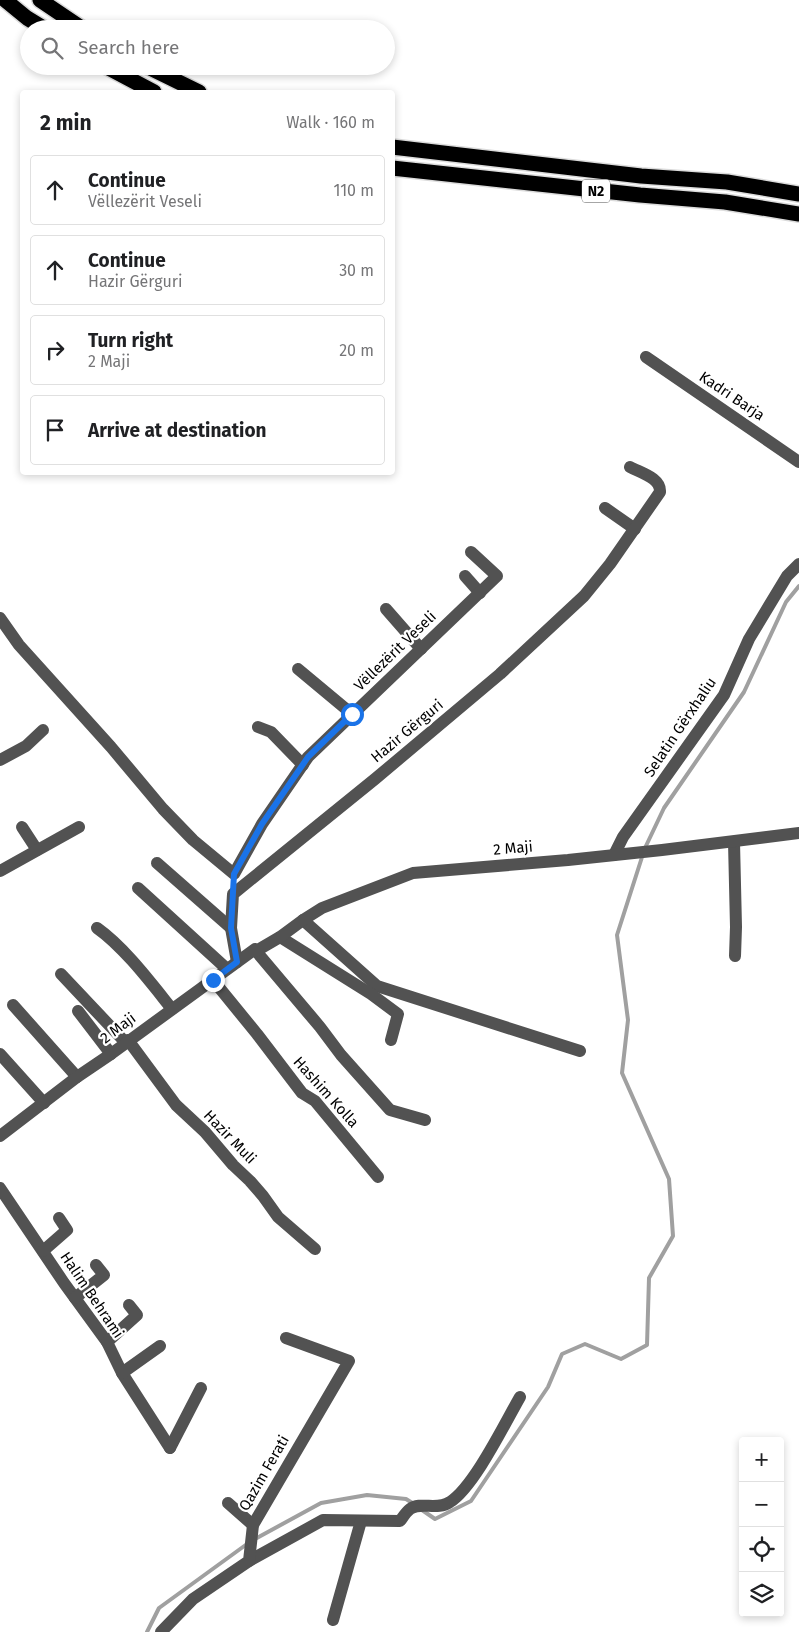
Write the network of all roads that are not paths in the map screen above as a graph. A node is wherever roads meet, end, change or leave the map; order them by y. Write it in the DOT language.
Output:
graph roads {
  1 [pos="5,0"];
  2 [pos="40,0"];
  3 [pos="31,20"];
  4 [pos="70,20"];
  5 [pos="122,75"];
  6 [pos="164,75"];
  7 [pos="150,90"];
  8 [pos="195,90"];
  9 [pos="395,147"];
  10 [pos="395,168"];
  11 [pos="799,194"];
  12 [pos="799,214"];
  13 [pos="646,357"];
  14 [pos="799,462"];
  15 [pos="630,467"];
  16 [pos="605,508"];
  17 [pos="635,529"];
  18 [pos="471,552"];
  19 [pos="799,564"];
  20 [pos="464,576"];
  21 [pos="480,592"];
  22 [pos="386,609"];
  23 [pos="0,618"];
  24 [pos="421,649"];
  25 [pos="298,669"];
  26 [pos="352,714"];
  27 [pos="258,728"];
  28 [pos="43,730"];
  29 [pos="0,760"];
  30 [pos="303,764"];
  31 [pos="79,826"];
  32 [pos="22,827"];
  33 [pos="797,831"];
  34 [pos="734,842"];
  35 [pos="37,850"];
  36 [pos="614,855"];
  37 [pos="157,863"];
  38 [pos="0,871"];
  39 [pos="234,874"];
  40 [pos="138,888"];
  41 [pos="233,894"];
  42 [pos="303,920"];
  43 [pos="97,928"];
  44 [pos="231,928"];
  45 [pos="280,937"];
  46 [pos="256,951"];
  47 [pos="735,956"];
  48 [pos="232,966"];
  49 [pos="61,974"];
  50 [pos="213,980"];
  51 [pos="13,1005"];
  52 [pos="172,1009"];
  53 [pos="78,1011"];
  54 [pos="391,1040"];
  55 [pos="127,1042"];
  56 [pos="580,1051"];
  57 [pos="0,1054"];
  58 [pos="111,1054"];
  59 [pos="77,1077"];
  60 [pos="44,1103"];
  61 [pos="425,1120"];
  62 [pos="0,1136"];
  63 [pos="378,1177"];
  64 [pos="0,1188"];
  65 [pos="59,1218"];
  66 [pos="315,1250"];
  67 [pos="43,1251"];
  68 [pos="96,1265"];
  69 [pos="75,1298"];
  70 [pos="128,1305"];
  71 [pos="286,1338"];
  72 [pos="107,1342"];
  73 [pos="160,1346"];
  74 [pos="122,1373"];
  75 [pos="200,1388"];
  76 [pos="520,1397"];
  77 [pos="228,1503"];
  78 [pos="362,1521"];
  79 [pos="252,1525"];
  80 [pos="249,1561"];
  81 [pos="333,1620"];
  82 [pos="161,1632"];
  1 -- 3 [label="highway"];
  2 -- 4 [label="highway"];
  5 -- 7 [label="highway"];
  6 -- 8 [label="highway"];
  9 -- 11 [label="highway, N2"];
  10 -- 12 [label="highway, N2"];
  13 -- 14 [label="street, Kadri Barja"];
  15 -- 17 [label="street, Hazir Gërguri"];
  16 -- 17 [label="street"];
  17 -- 41 [label="street, Hazir Gërguri"];
  18 -- 21 [label="street, Vëllezërit Veseli"];
  19 -- 36 [label="street, Selatin Gërxhaliu"];
  20 -- 21 [label="street"];
  21 -- 24 [label="street, Vëllezërit Veseli"];
  22 -- 24 [label="street"];
  23 -- 39 [label="street"];
  24 -- 26 [label="street, Vëllezërit Veseli"];
  25 -- 26 [label="street"];
  26 -- 30 [label="street, Vëllezërit Veseli"];
  27 -- 30 [label="street"];
  28 -- 29 [label="street"];
  30 -- 39 [label="street, Vëllezërit Veseli"];
  31 -- 35 [label="street"];
  32 -- 35 [label="street"];
  33 -- 34 [label="street, 2 Maji"];
  34 -- 36 [label="street, 2 Maji"];
  34 -- 47 [label="street"];
  35 -- 38 [label="street"];
  36 -- 42 [label="street, 2 Maji"];
  37 -- 44 [label="street"];
  39 -- 41 [label="street, Vëllezërit Veseli"];
  40 -- 48 [label="street"];
  41 -- 44 [label="street"];
  42 -- 45 [label="street, 2 Maji"];
  42 -- 56 [label="street"];
  43 -- 52 [label="street"];
  44 -- 48 [label="street"];
  45 -- 46 [label="street, 2 Maji"];
  45 -- 54 [label="street"];
  46 -- 48 [label="street, 2 Maji"];
  46 -- 61 [label="street"];
  48 -- 50 [label="street, 2 Maji"];
  49 -- 55 [label="street, Hazir Muli"];
  50 -- 52 [label="street, 2 Maji"];
  50 -- 63 [label="street, Hashim Kolla"];
  51 -- 59 [label="street"];
  52 -- 55 [label="street, 2 Maji"];
  53 -- 58 [label="street"];
  55 -- 58 [label="street, 2 Maji"];
  55 -- 66 [label="street, Hazir Muli"];
  57 -- 60 [label="street"];
  58 -- 59 [label="street, 2 Maji"];
  59 -- 60 [label="street, 2 Maji"];
  60 -- 62 [label="street, 2 Maji"];
  64 -- 67 [label="street, Halim Behrami"];
  65 -- 67 [label="street"];
  67 -- 69 [label="street, Halim Behrami"];
  68 -- 69 [label="street"];
  69 -- 72 [label="street, Halim Behrami"];
  70 -- 72 [label="street"];
  71 -- 79 [label="street, Qazim Ferati"];
  72 -- 74 [label="street, Halim Behrami"];
  73 -- 74 [label="street"];
  74 -- 75 [label="street, Halim Behrami"];
  76 -- 78 [label="street"];
  77 -- 79 [label="street"];
  78 -- 80 [label="street"];
  78 -- 81 [label="street"];
  79 -- 80 [label="street, Qazim Ferati"];
  80 -- 82 [label="street"];
}
